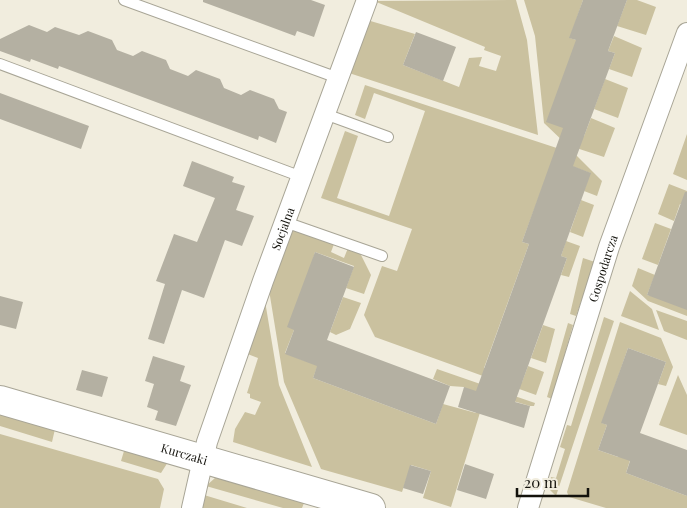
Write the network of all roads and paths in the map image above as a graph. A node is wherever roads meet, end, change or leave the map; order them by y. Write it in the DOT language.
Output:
graph roads {
  1 [pos="124,0"];
  2 [pos="367,0"];
  3 [pos="687,33"];
  4 [pos="0,64"];
  5 [pos="338,78"];
  6 [pos="325,114"];
  7 [pos="388,137"];
  8 [pos="302,177"];
  9 [pos="285,222"];
  10 [pos="382,256"];
  11 [pos="0,400"];
  12 [pos="202,458"];
  13 [pos="192,508"];
  14 [pos="371,508"];
  15 [pos="528,508"];
  1 -- 5 [label="lane"];
  2 -- 5 [label="street, Socjalna"];
  3 -- 15 [label="street, Gospodarcza"];
  4 -- 8 [label="lane"];
  5 -- 6 [label="street, Socjalna"];
  6 -- 7 [label="lane"];
  6 -- 8 [label="street, Socjalna"];
  8 -- 9 [label="street, Socjalna"];
  9 -- 10 [label="lane"];
  9 -- 12 [label="street, Socjalna"];
  11 -- 12 [label="street, Kurczaki"];
  12 -- 13 [label="street, Socjalna"];
  12 -- 14 [label="street, Kurczaki"];
}
